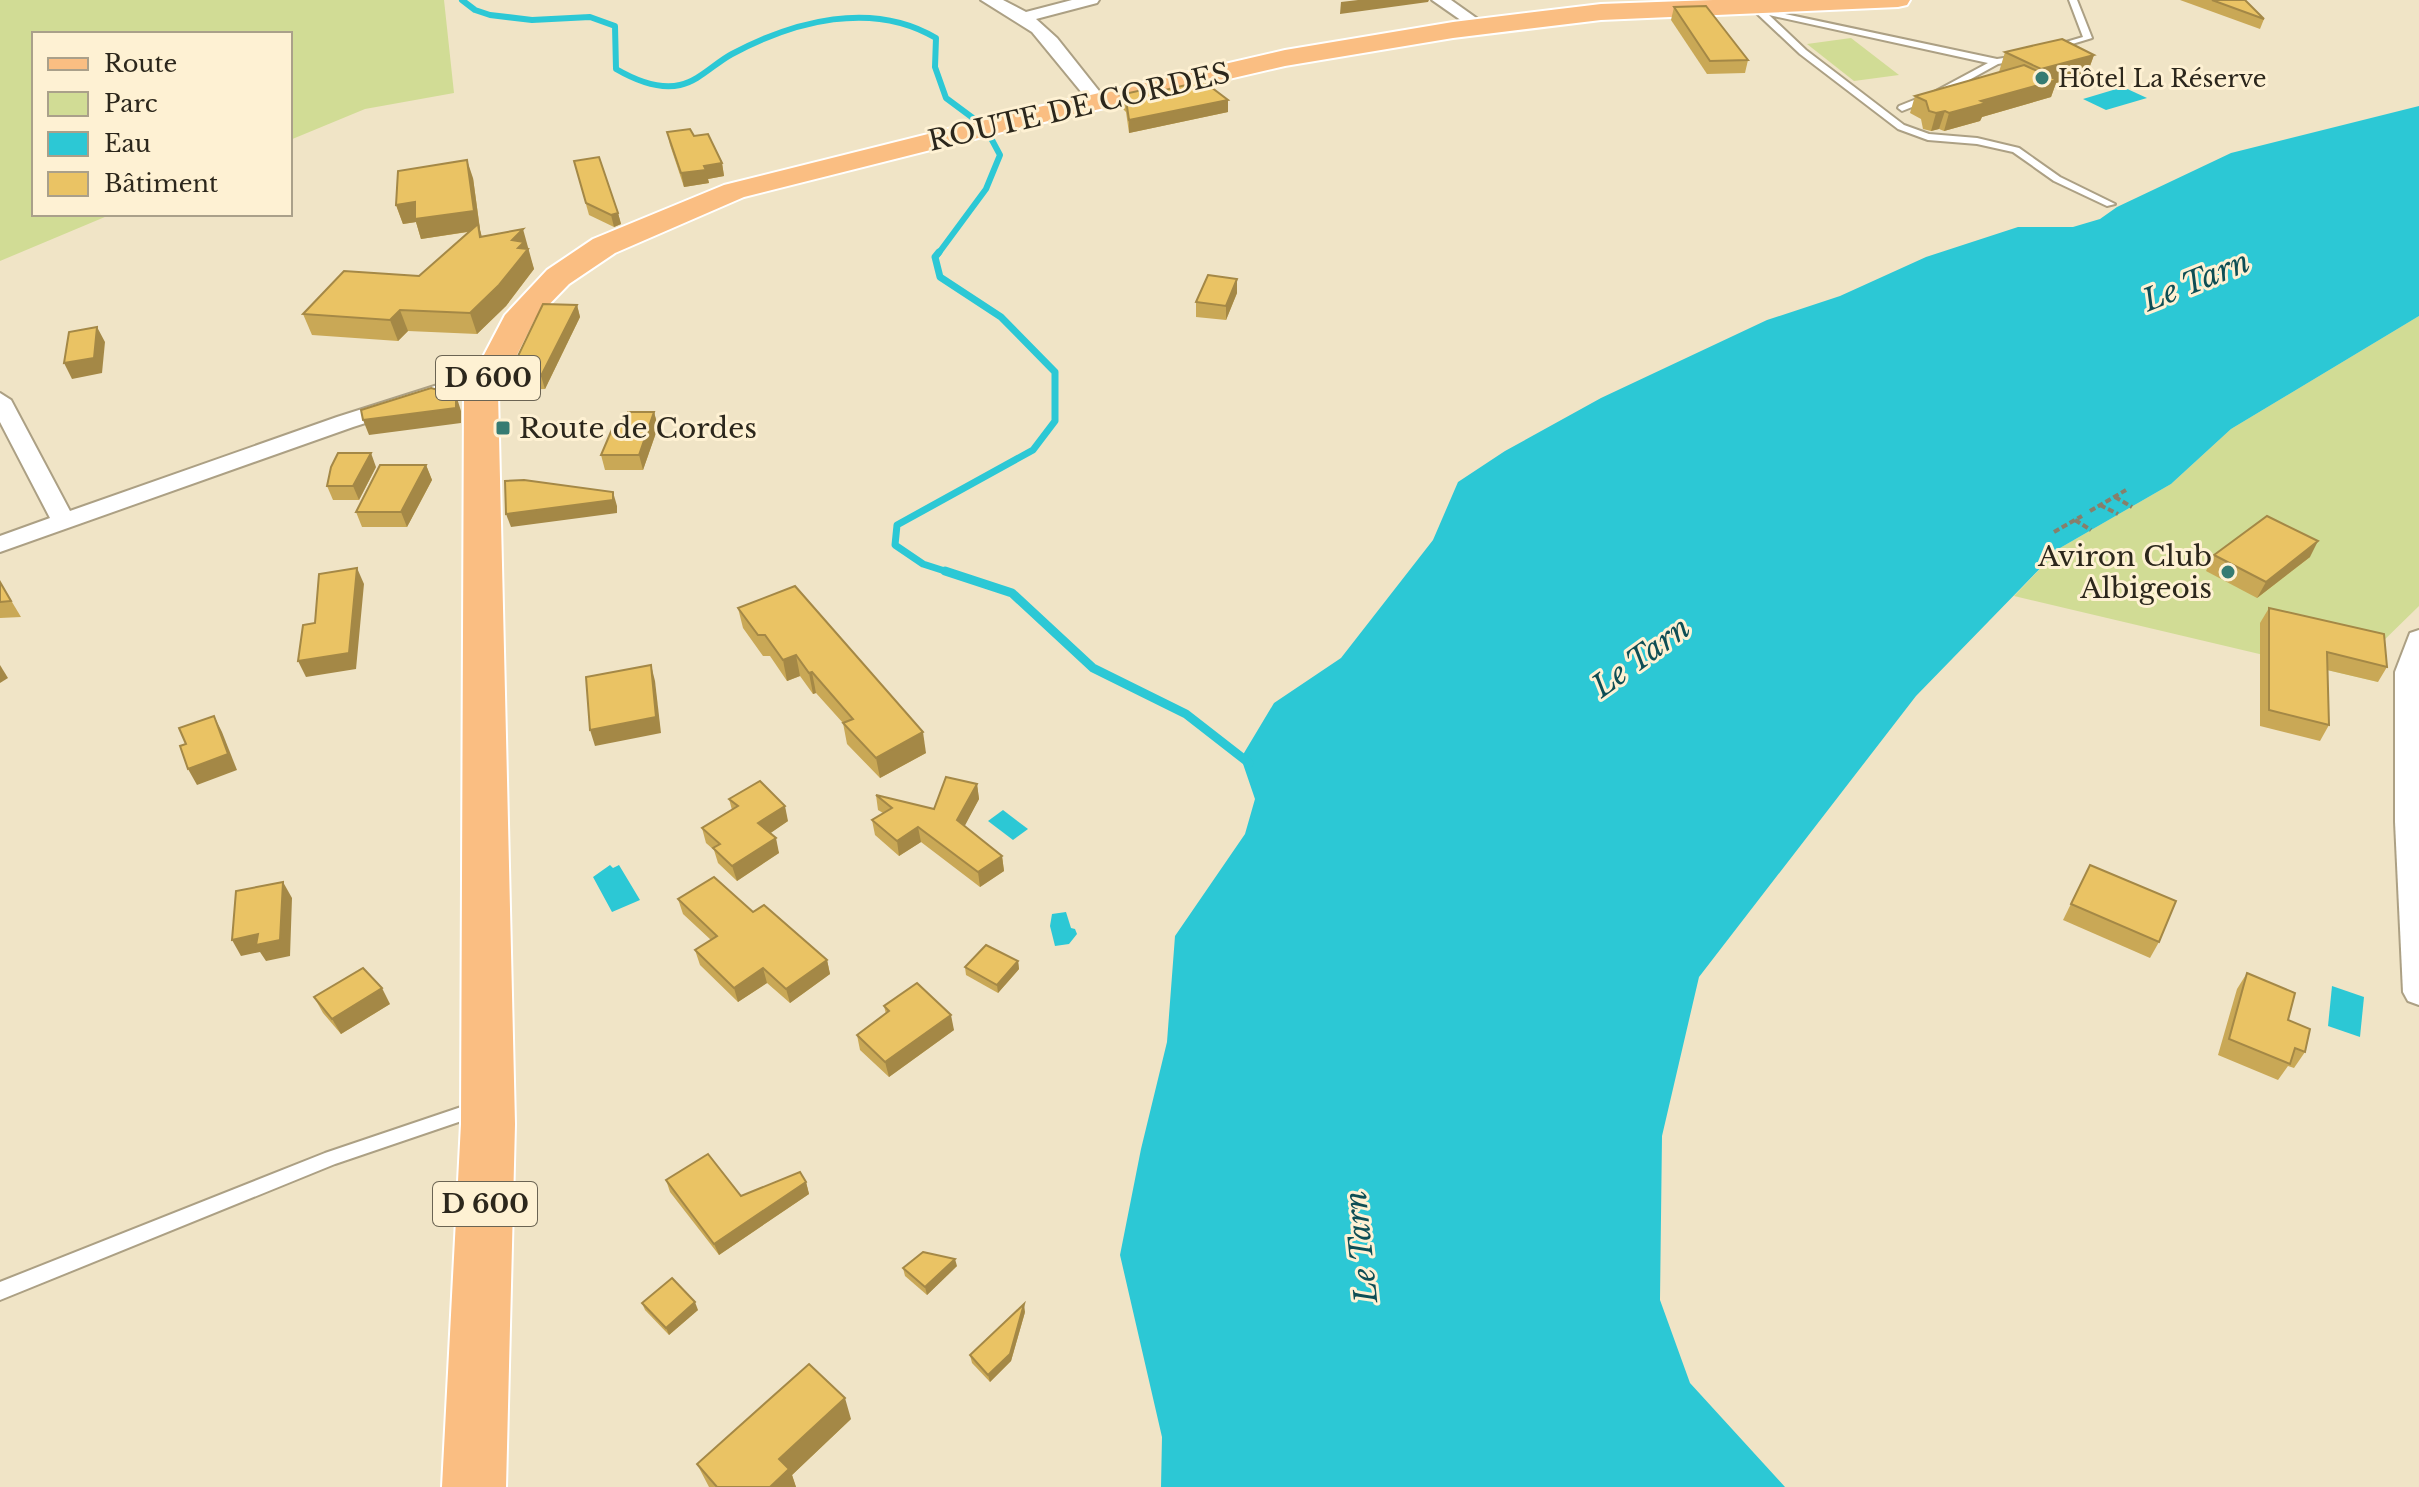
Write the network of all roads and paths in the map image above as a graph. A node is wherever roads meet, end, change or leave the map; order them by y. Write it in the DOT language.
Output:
graph roads {
  1 [pos="989,0"];
  2 [pos="1091,0"];
  3 [pos="1440,0"];
  4 [pos="1898,0"];
  5 [pos="2073,0"];
  6 [pos="1065,2"];
  7 [pos="1756,8"];
  8 [pos="1025,17"];
  9 [pos="1481,27"];
  10 [pos="2048,51"];
  11 [pos="2035,55"];
  12 [pos="1997,62"];
  13 [pos="1098,101"];
  14 [pos="1902,108"];
  15 [pos="2110,204"];
  16 [pos="488,376"];
  17 [pos="0,400"];
  18 [pos="2126,490"];
  19 [pos="2114,497"];
  20 [pos="2100,505"];
  21 [pos="2132,507"];
  22 [pos="2090,511"];
  23 [pos="2118,514"];
  24 [pos="2082,516"];
  25 [pos="2075,520"];
  26 [pos="64,522"];
  27 [pos="2091,530"];
  28 [pos="2054,532"];
  29 [pos="0,544"];
  30 [pos="2419,639"];
  31 [pos="2419,992"];
  32 [pos="488,1105"];
  33 [pos="0,1291"];
  34 [pos="474,1487"];
  1 -- 8 [label="street"];
  2 -- 6 [label="street"];
  3 -- 9 [label="street"];
  4 -- 7 [label="main road, ROUTE DE CORDES / D 600"];
  5 -- 10 [label="lane"];
  6 -- 8 [label="street"];
  7 -- 9 [label="main road, ROUTE DE CORDES / D 600"];
  7 -- 12 [label="lane"];
  7 -- 15 [label="lane"];
  8 -- 13 [label="street"];
  9 -- 13 [label="main road, ROUTE DE CORDES / D 600"];
  11 -- 12 [label="lane"];
  12 -- 14 [label="lane"];
  13 -- 16 [label="main road, ROUTE DE CORDES / D 600"];
  16 -- 26 [label="street"];
  16 -- 32 [label="main road, ROUTE DE CORDES / D 600"];
  17 -- 26 [label="street"];
  18 -- 19 [label="path"];
  19 -- 20 [label="path"];
  19 -- 21 [label="path"];
  20 -- 22 [label="path"];
  20 -- 23 [label="path"];
  24 -- 25 [label="path"];
  25 -- 27 [label="path"];
  25 -- 28 [label="path"];
  26 -- 29 [label="street"];
  30 -- 31 [label="street"];
  32 -- 33 [label="lane"];
  32 -- 34 [label="main road, ROUTE DE CORDES / D 600"];
}
